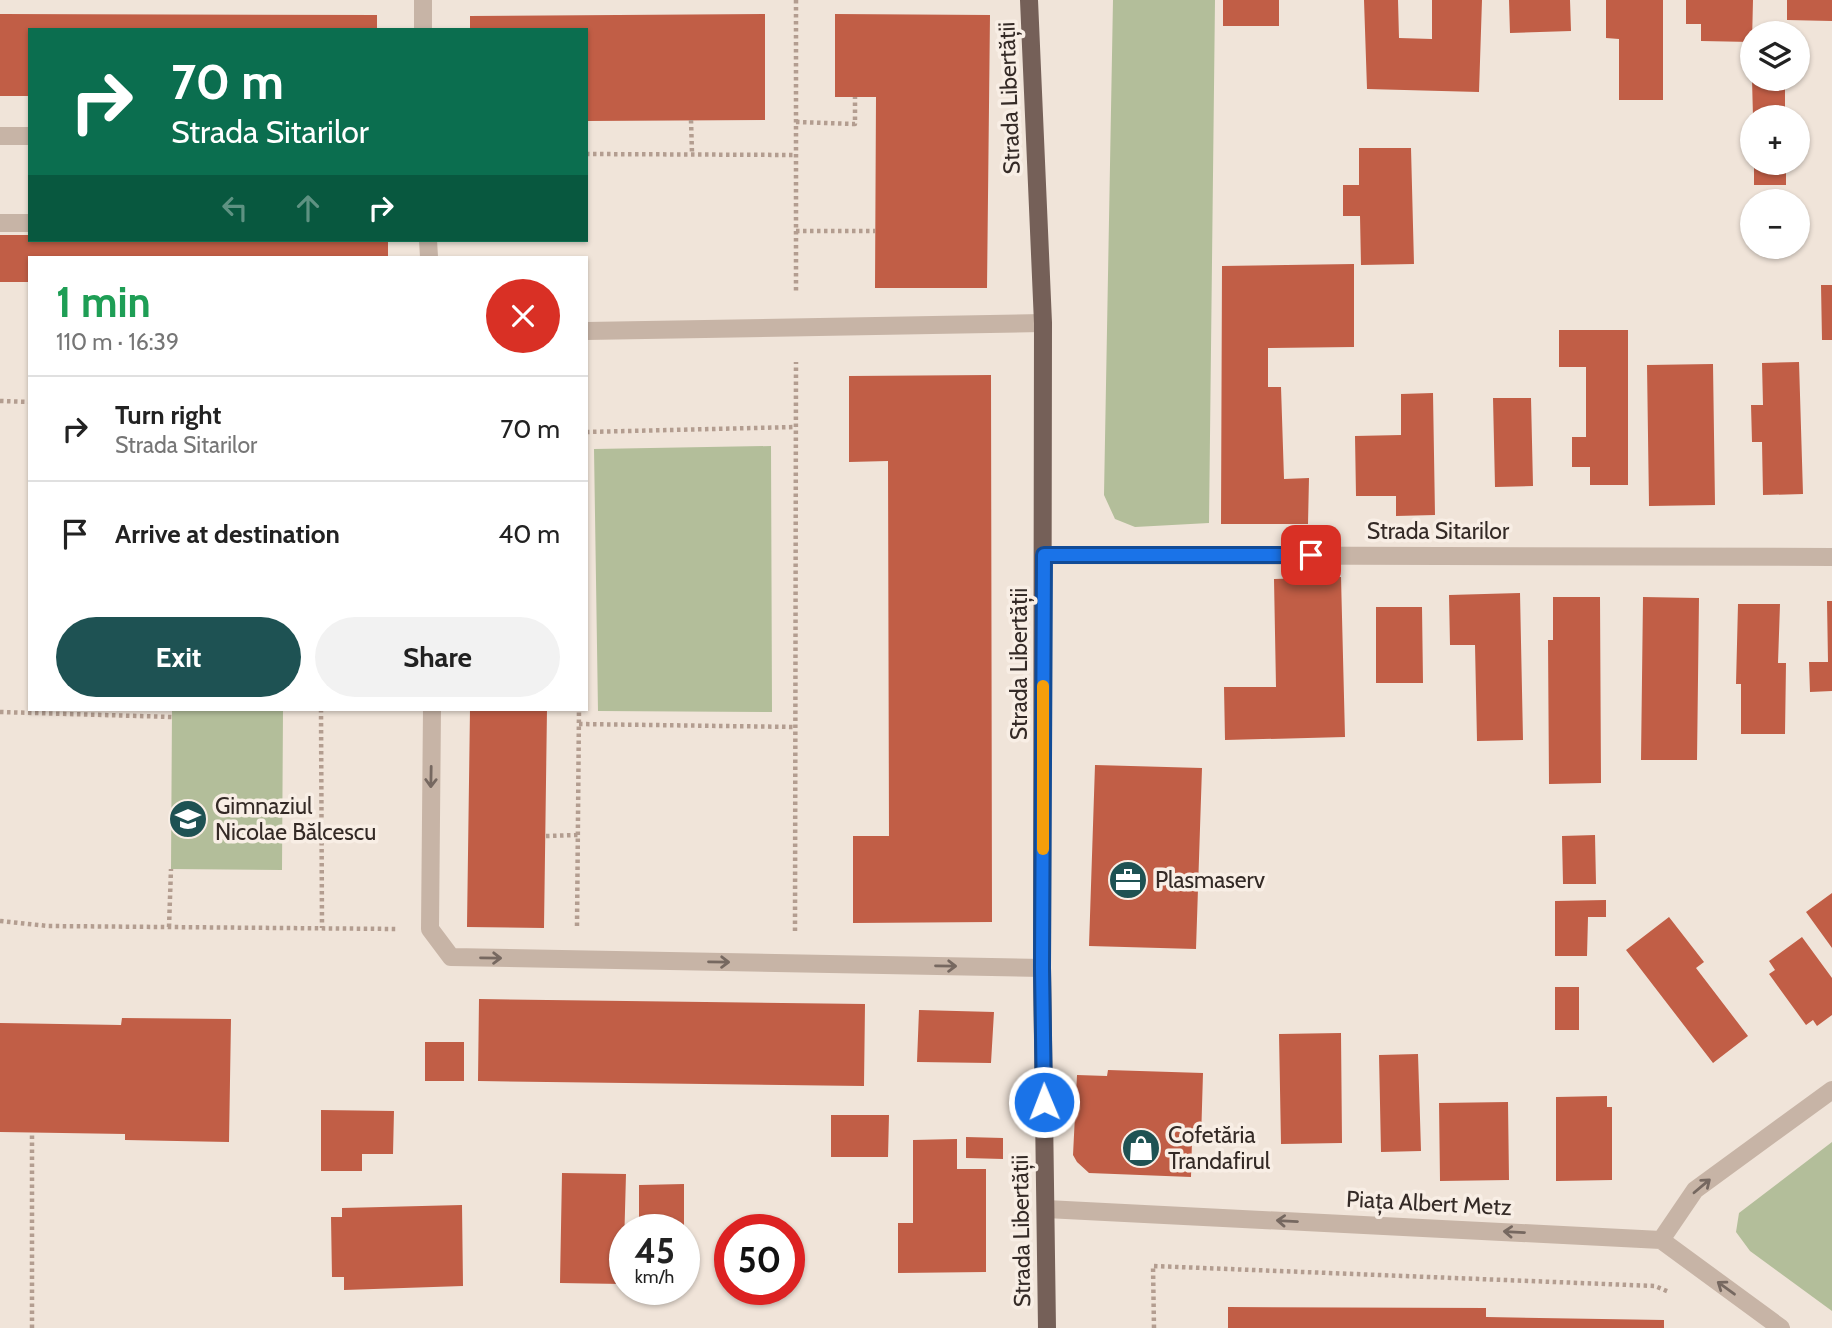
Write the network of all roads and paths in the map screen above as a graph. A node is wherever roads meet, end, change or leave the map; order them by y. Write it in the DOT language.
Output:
graph roads {
  1 [pos="423,0"];
  2 [pos="796,0"];
  3 [pos="1029,0"];
  4 [pos="423,28"];
  5 [pos="855,97"];
  6 [pos="691,120"];
  7 [pos="796,122"];
  8 [pos="0,136"];
  9 [pos="28,136"];
  10 [pos="692,153"];
  11 [pos="588,154"];
  12 [pos="796,155"];
  13 [pos="0,222"];
  14 [pos="28,223"];
  15 [pos="796,231"];
  16 [pos="875,231"];
  17 [pos="1043,323"];
  18 [pos="796,328"];
  19 [pos="588,331"];
  20 [pos="0,401"];
  21 [pos="28,402"];
  22 [pos="796,426"];
  23 [pos="588,432"];
  24 [pos="1044,555"];
  25 [pos="1832,557"];
  26 [pos="321,711"];
  27 [pos="432,711"];
  28 [pos="579,711"];
  29 [pos="0,712"];
  30 [pos="172,717"];
  31 [pos="579,724"];
  32 [pos="796,727"];
  33 [pos="578,835"];
  34 [pos="545,836"];
  35 [pos="170,869"];
  36 [pos="0,921"];
  37 [pos="169,927"];
  38 [pos="322,928"];
  39 [pos="430,929"];
  40 [pos="577,960"];
  41 [pos="795,963"];
  42 [pos="1042,968"];
  43 [pos="1832,1090"];
  44 [pos="33,1132"];
  45 [pos="1046,1209"];
  46 [pos="1661,1240"];
  47 [pos="1680,1297"];
  48 [pos="32,1328"];
  49 [pos="1047,1328"];
  50 [pos="1154,1328"];
  51 [pos="1781,1328"];
  1 -- 4 [label="street"];
  2 -- 7 [label="path"];
  3 -- 17 [label="main road, Strada Libertății"];
  5 -- 7 [label="path"];
  6 -- 10 [label="path"];
  7 -- 12 [label="path"];
  8 -- 9 [label="street"];
  10 -- 11 [label="path"];
  10 -- 12 [label="path"];
  12 -- 15 [label="path"];
  13 -- 14 [label="street"];
  15 -- 16 [label="path"];
  15 -- 18 [label="path"];
  17 -- 18 [label="street"];
  17 -- 24 [label="main road, Strada Libertății"];
  18 -- 19 [label="street"];
  18 -- 22 [label="path"];
  20 -- 21 [label="path"];
  22 -- 23 [label="path"];
  22 -- 32 [label="path"];
  24 -- 25 [label="street, Strada Sitarilor"];
  24 -- 42 [label="main road, Strada Libertății"];
  26 -- 38 [label="path"];
  27 -- 39 [label="street, one-way"];
  28 -- 31 [label="path"];
  29 -- 30 [label="path"];
  31 -- 32 [label="path"];
  31 -- 33 [label="path"];
  32 -- 41 [label="path"];
  33 -- 34 [label="path"];
  33 -- 40 [label="path"];
  35 -- 37 [label="path"];
  36 -- 37 [label="path"];
  37 -- 38 [label="path"];
  38 -- 39 [label="path"];
  39 -- 40 [label="street, one-way"];
  40 -- 41 [label="street, one-way"];
  41 -- 42 [label="street, one-way"];
  42 -- 45 [label="main road, Strada Libertății"];
  46 -- 43 [label="street, one-way"];
  44 -- 48 [label="path"];
  46 -- 45 [label="street, Piața Albert Metz, one-way"];
  45 -- 49 [label="main road, Strada Libertății"];
  51 -- 46 [label="street, one-way"];
  47 -- 50 [label="path"];
}
